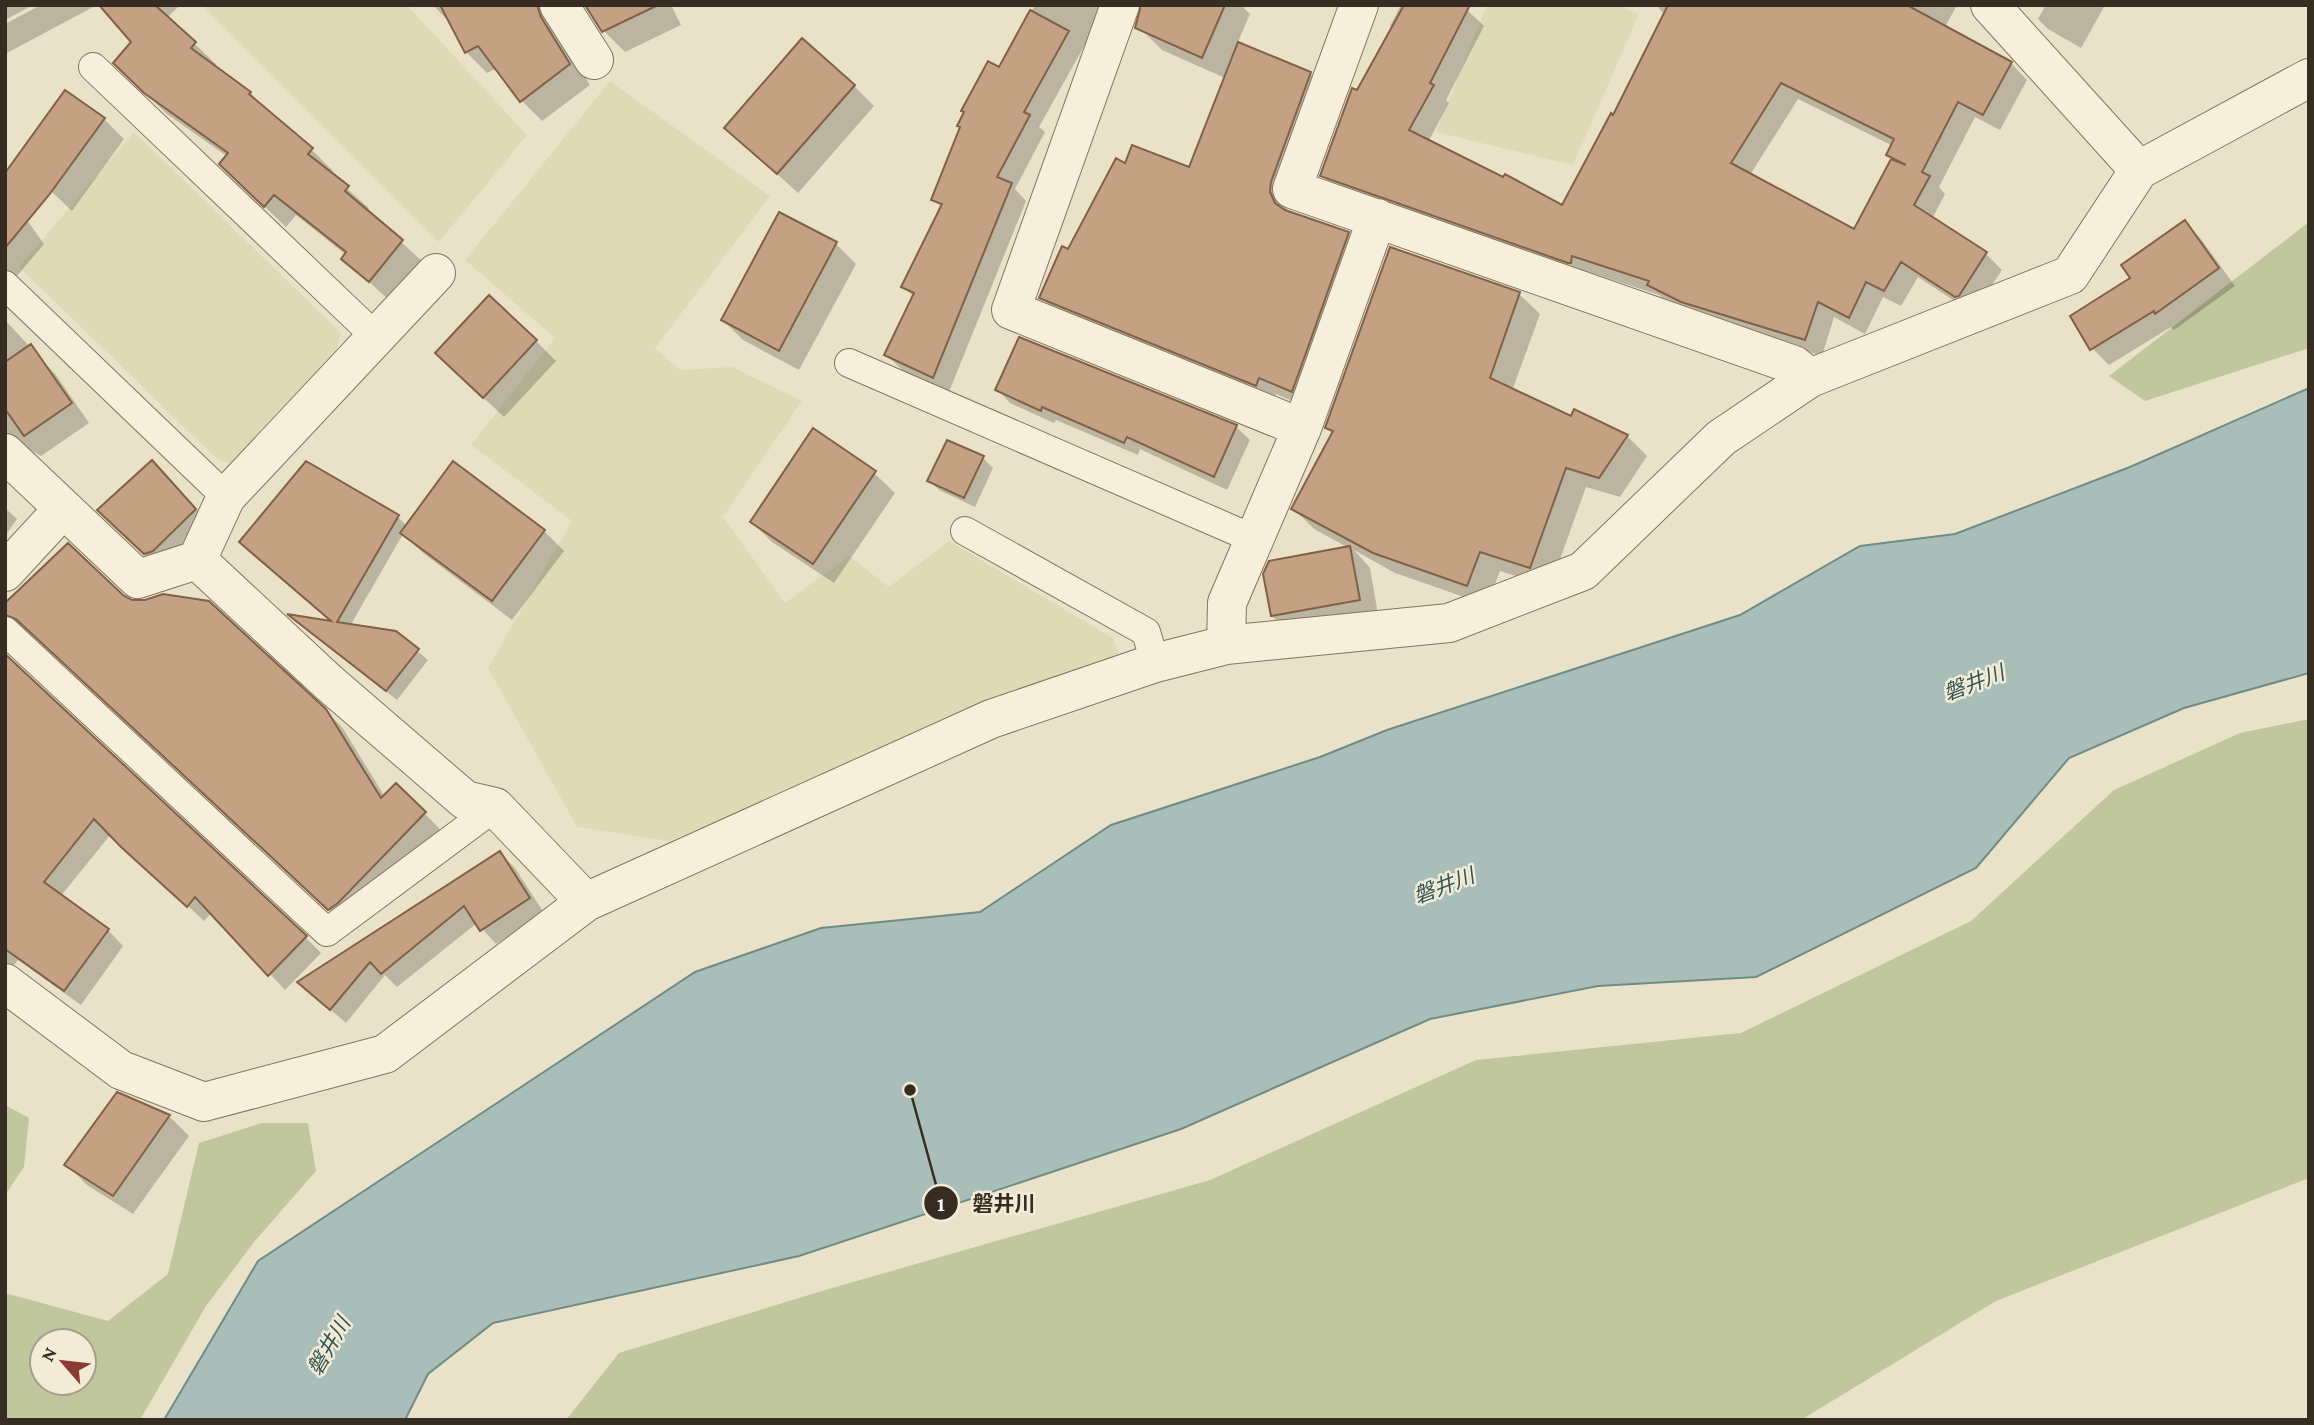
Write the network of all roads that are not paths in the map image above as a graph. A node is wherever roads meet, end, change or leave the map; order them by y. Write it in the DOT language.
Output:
graph roads {
  1 [pos="559,5"];
  2 [pos="1121,5"];
  3 [pos="1359,5"];
  4 [pos="1990,5"];
  5 [pos="594,60"];
  6 [pos="93,67"];
  7 [pos="2309,78"];
  8 [pos="2139,170"];
  9 [pos="1377,218"];
  10 [pos="436,273"];
  11 [pos="5,285"];
  12 [pos="376,337"];
  13 [pos="849,363"];
  14 [pos="1810,378"];
  15 [pos="1302,428"];
  16 [pos="5,453"];
  17 [pos="226,497"];
  18 [pos="63,509"];
  19 [pos="965,531"];
  20 [pos="1254,539"];
  21 [pos="197,560"];
  22 [pos="5,572"];
  23 [pos="5,631"];
  24 [pos="1226,645"];
  25 [pos="1155,663"];
  26 [pos="495,807"];
  27 [pos="586,902"];
  28 [pos="5,983"];
  1 -- 5 [label="street"];
  2 -- 15 [label="street"];
  3 -- 9 [label="street"];
  4 -- 8 [label="street"];
  6 -- 12 [label="lane"];
  7 -- 8 [label="street"];
  8 -- 14 [label="street"];
  9 -- 14 [label="street"];
  9 -- 15 [label="street"];
  10 -- 12 [label="street"];
  11 -- 17 [label="lane"];
  12 -- 17 [label="street"];
  13 -- 20 [label="lane"];
  14 -- 24 [label="street"];
  15 -- 20 [label="street"];
  16 -- 18 [label="street"];
  17 -- 21 [label="street"];
  18 -- 21 [label="street"];
  18 -- 22 [label="street"];
  19 -- 25 [label="lane"];
  20 -- 24 [label="street"];
  21 -- 26 [label="street"];
  23 -- 26 [label="lane"];
  24 -- 25 [label="street"];
  25 -- 27 [label="street"];
  26 -- 27 [label="street"];
  27 -- 28 [label="street"];
}
